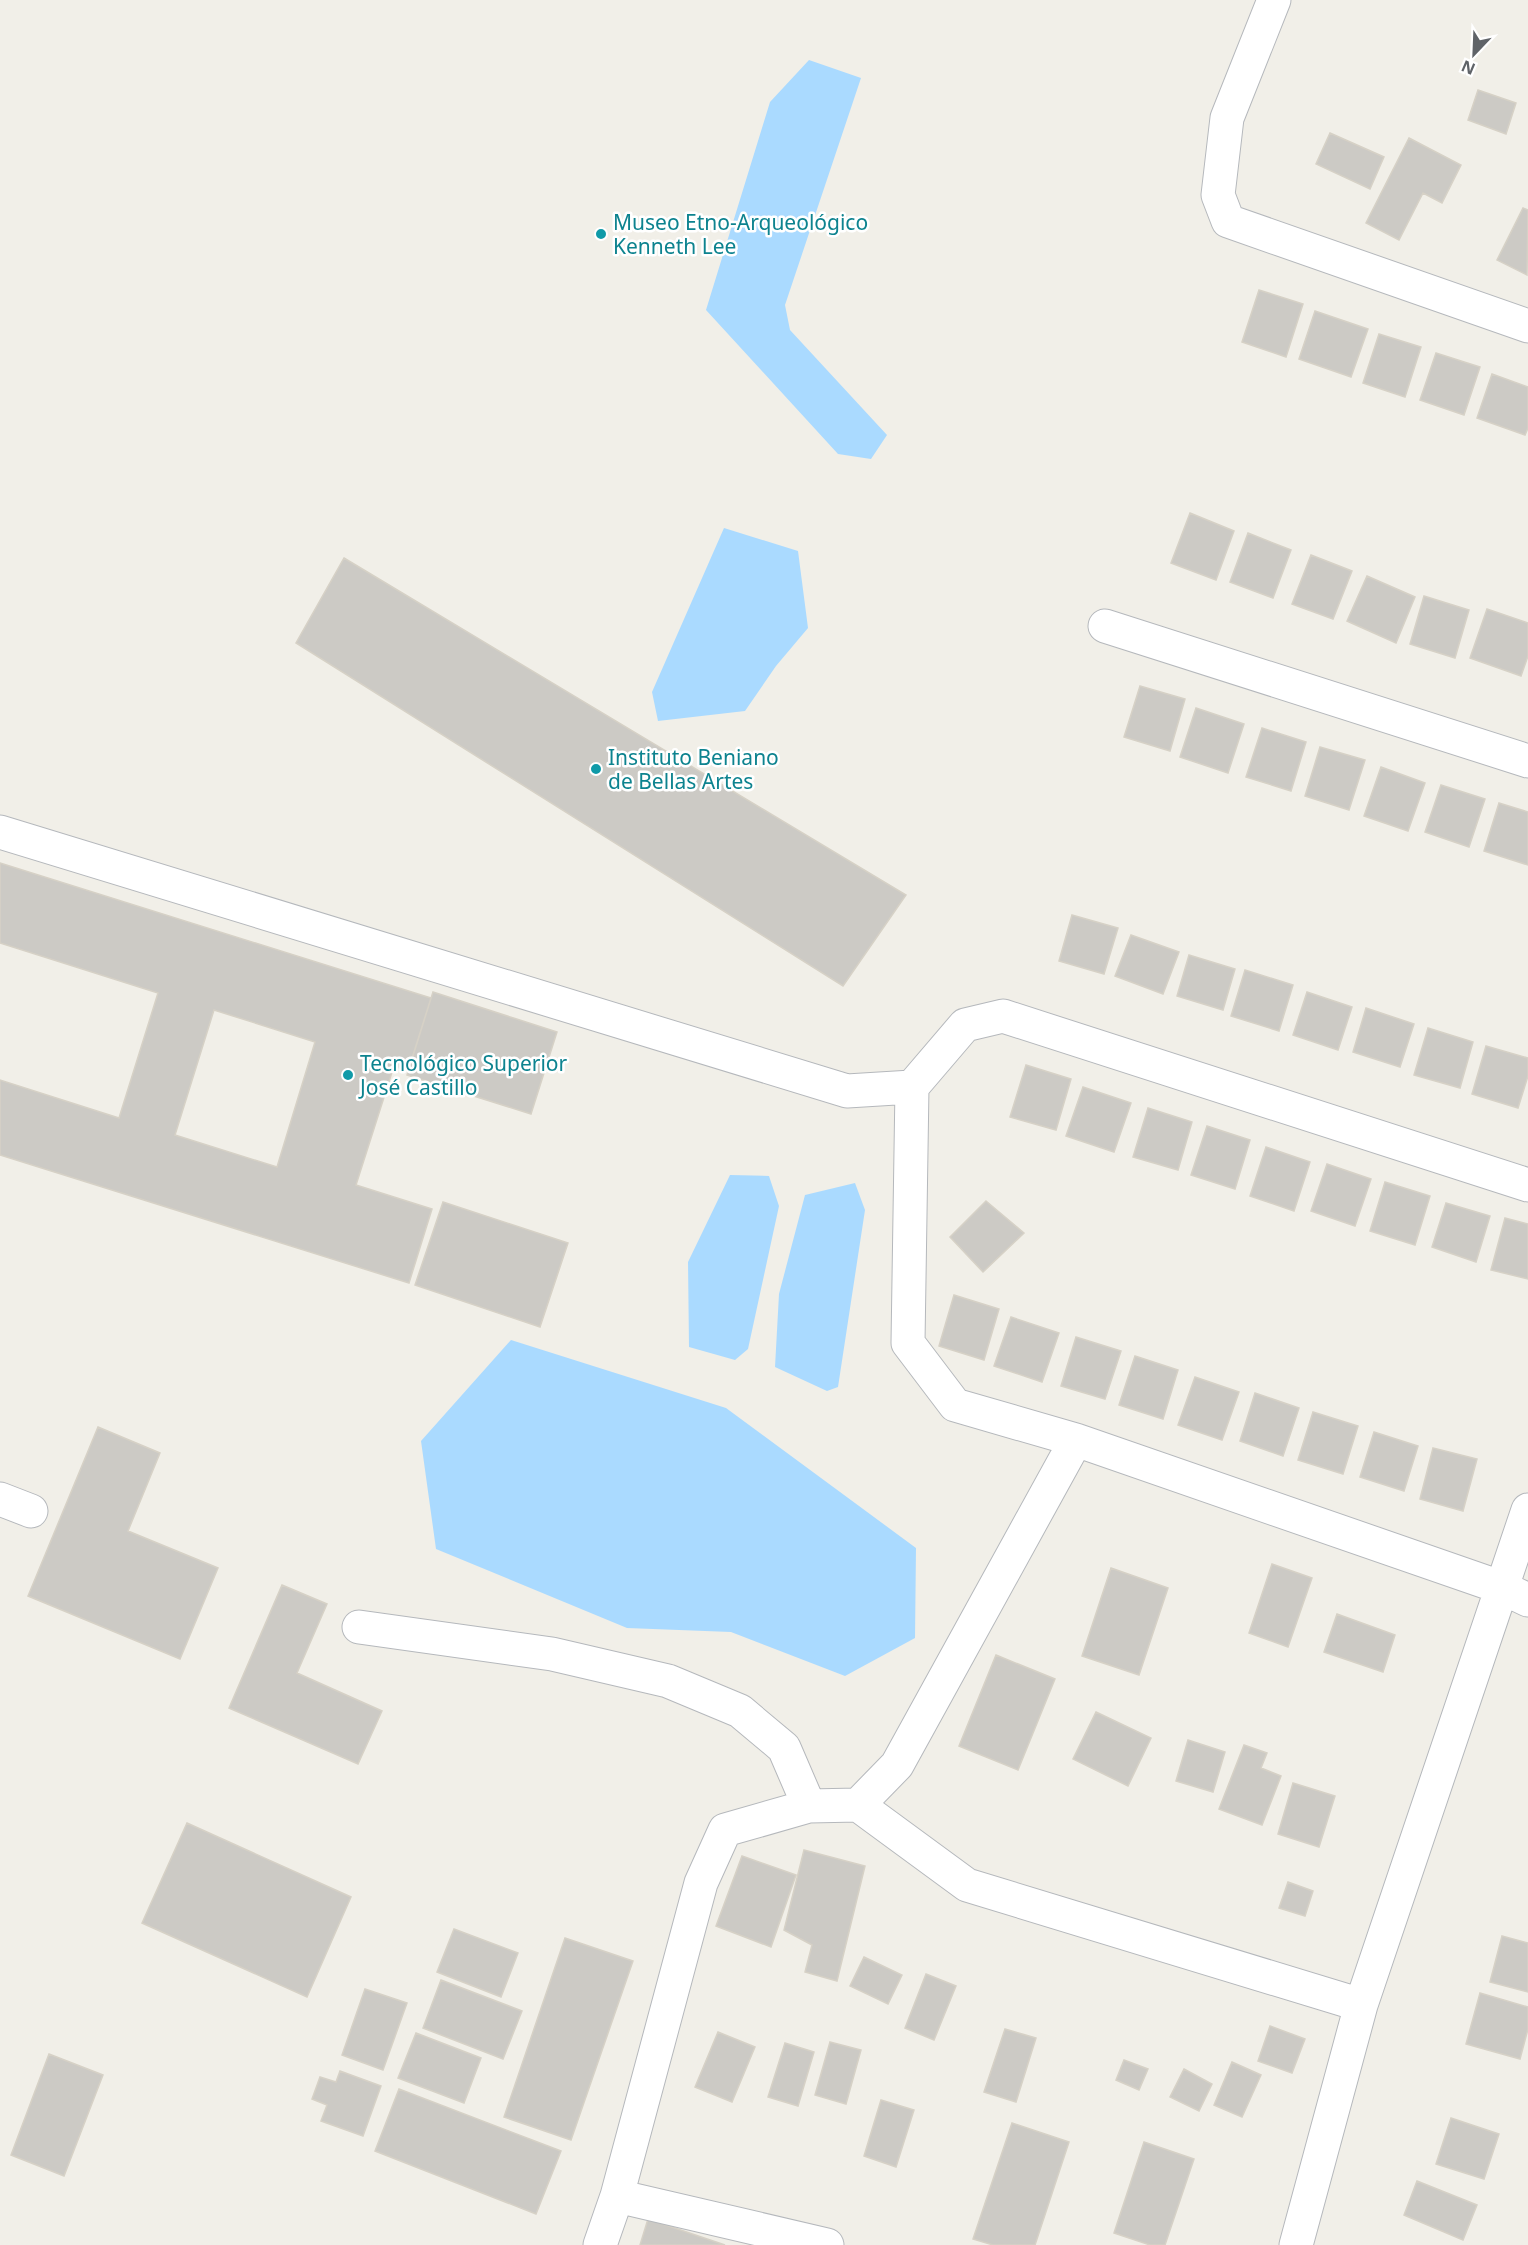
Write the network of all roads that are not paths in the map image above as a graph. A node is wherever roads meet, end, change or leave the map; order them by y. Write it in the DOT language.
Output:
graph roads {
  1 [pos="1275,0"];
  2 [pos="1528,326"];
  3 [pos="1105,626"];
  4 [pos="1528,761"];
  5 [pos="0,832"];
  6 [pos="912,1087"];
  7 [pos="1528,1185"];
  8 [pos="1076,1440"];
  9 [pos="0,1499"];
  10 [pos="1528,1510"];
  11 [pos="31,1511"];
  12 [pos="1515,1594"];
  13 [pos="359,1627"];
  14 [pos="858,1805"];
  15 [pos="809,1806"];
  16 [pos="1361,2005"];
  17 [pos="617,2196"];
  18 [pos="600,2245"];
  19 [pos="827,2245"];
  20 [pos="1296,2245"];
  1 -- 2 [label="street"];
  3 -- 4 [label="street"];
  5 -- 6 [label="street"];
  6 -- 7 [label="street"];
  6 -- 8 [label="street"];
  8 -- 12 [label="street"];
  8 -- 14 [label="street"];
  9 -- 11 [label="street"];
  10 -- 12 [label="street"];
  12 -- 16 [label="street"];
  13 -- 15 [label="street"];
  14 -- 15 [label="street"];
  14 -- 16 [label="street"];
  15 -- 17 [label="street"];
  16 -- 20 [label="street"];
  17 -- 18 [label="street"];
  17 -- 19 [label="street"];
}
